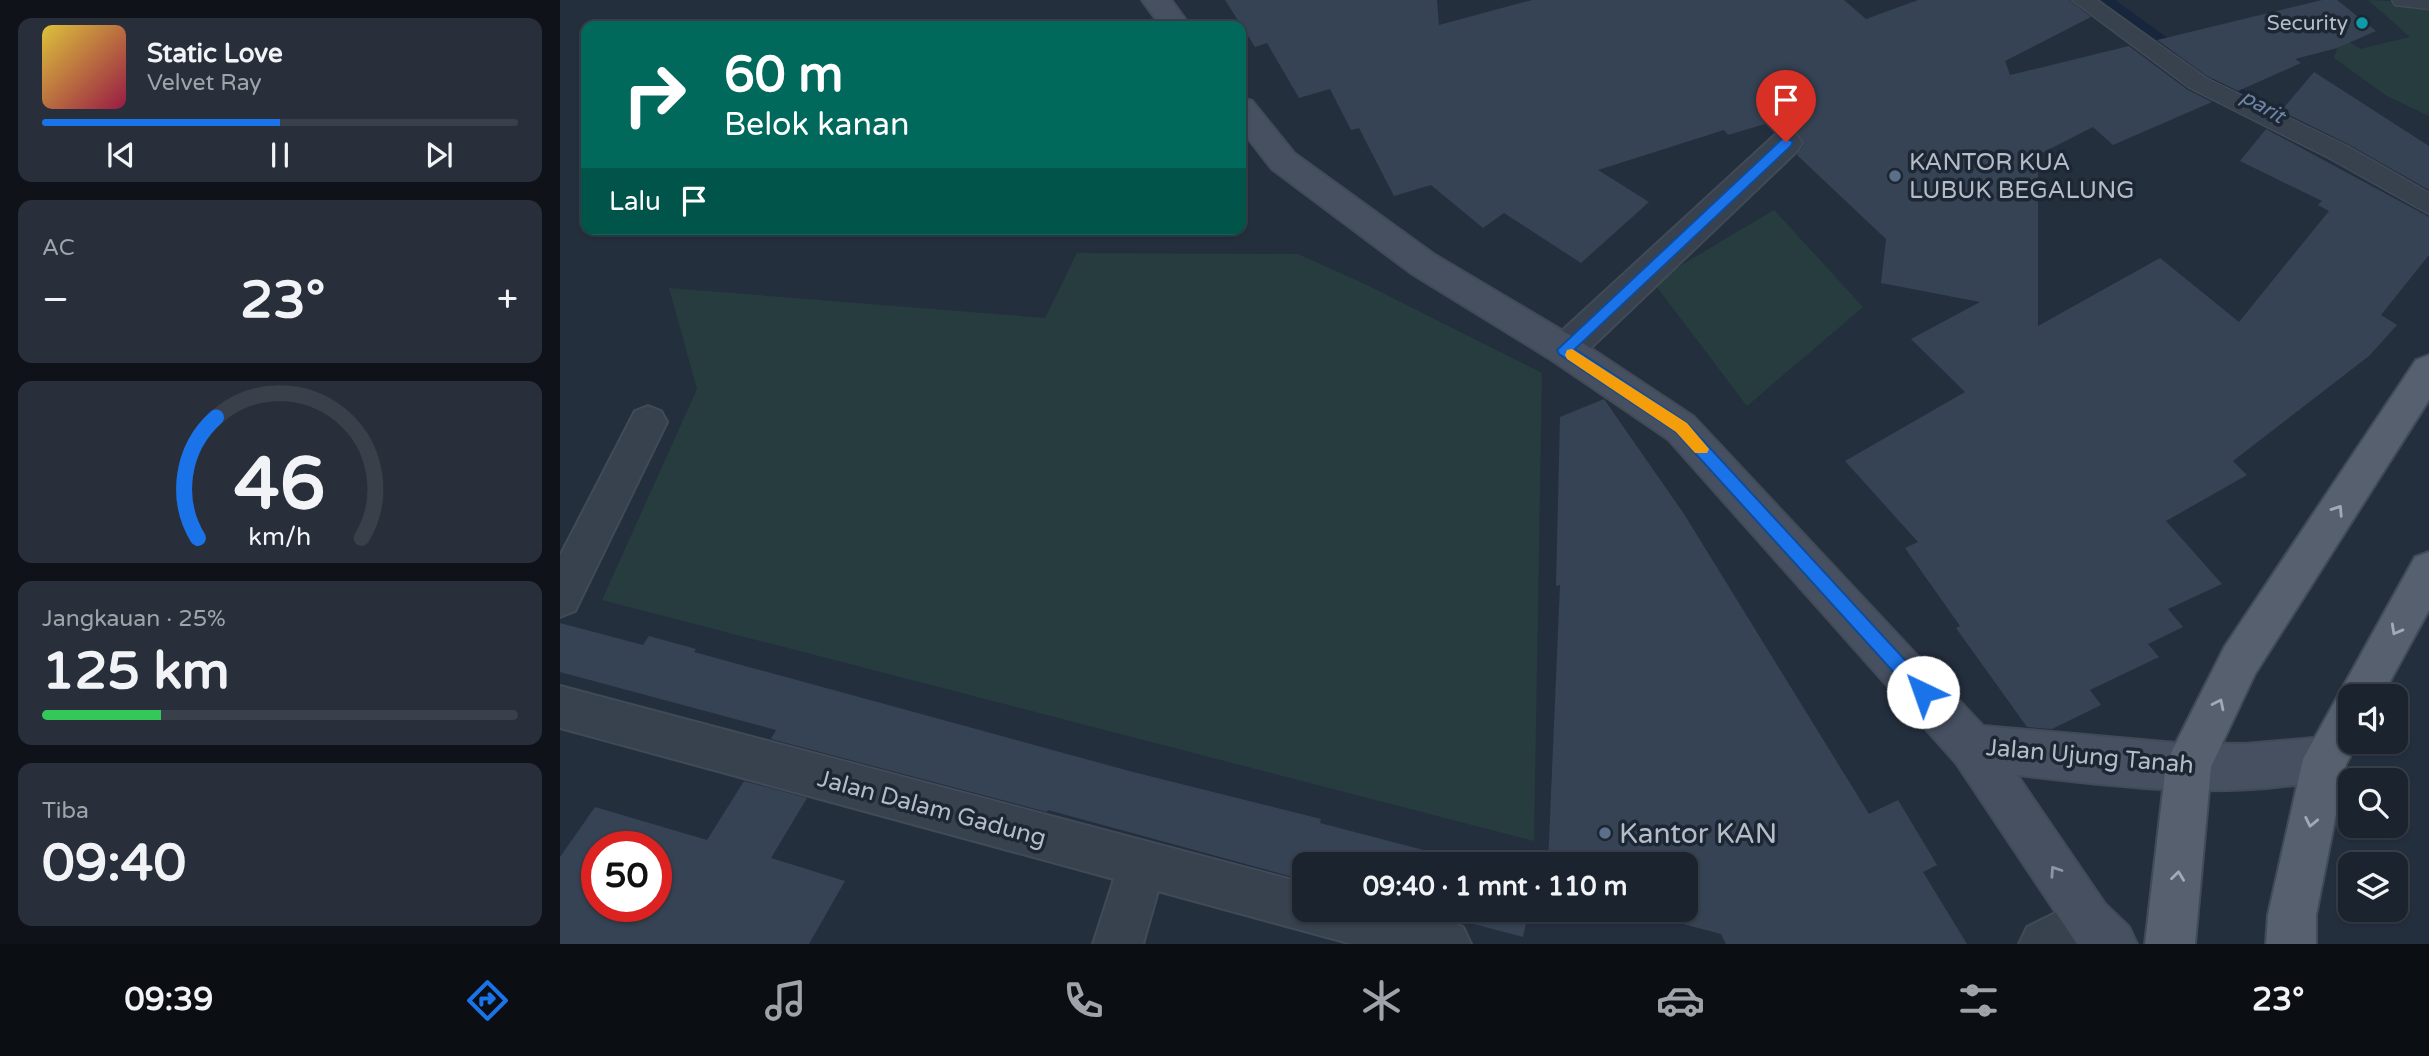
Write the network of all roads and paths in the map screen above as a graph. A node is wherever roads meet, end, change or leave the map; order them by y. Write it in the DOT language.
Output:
graph roads {
  1 [pos="1156,0"];
  2 [pos="2084,0"];
  3 [pos="2403,0"];
  4 [pos="2429,2"];
  5 [pos="1172,21"];
  6 [pos="1246,114"];
  7 [pos="1786,142"];
  8 [pos="2429,205"];
  9 [pos="1564,350"];
  10 [pos="2429,370"];
  11 [pos="648,422"];
  12 [pos="2429,570"];
  13 [pos="560,598"];
  14 [pos="2366,684"];
  15 [pos="560,707"];
  16 [pos="2338,735"];
  17 [pos="1972,747"];
  18 [pos="2325,759"];
  19 [pos="2189,765"];
  20 [pos="1142,866"];
  21 [pos="1292,904"];
  22 [pos="1356,922"];
  23 [pos="2291,930"];
  24 [pos="2100,932"];
  25 [pos="1427,942"];
  26 [pos="1118,944"];
  27 [pos="2044,944"];
  28 [pos="2170,944"];
  1 -- 5 [label="main road"];
  2 -- 8 [label="lane"];
  3 -- 4 [label="lane"];
  6 -- 9 [label="main road"];
  7 -- 9 [label="street"];
  9 -- 17 [label="main road"];
  19 -- 10 [label="main road, one-way"];
  11 -- 13 [label="street"];
  12 -- 14 [label="main road, one-way"];
  15 -- 20 [label="street, Jalan Dalam Gadung"];
  16 -- 18 [label="main road"];
  17 -- 19 [label="main road, Jalan Ujung Tanah"];
  24 -- 17 [label="main road, Jalan Ujung Tanah, one-way"];
  18 -- 19 [label="main road, Jalan Ujung Tanah"];
  18 -- 23 [label="main road, one-way"];
  28 -- 19 [label="main road, one-way"];
  20 -- 21 [label="street, Jalan Dalam Gadung"];
  20 -- 26 [label="street"];
  22 -- 25 [label="street"];
  24 -- 27 [label="street"];
}
